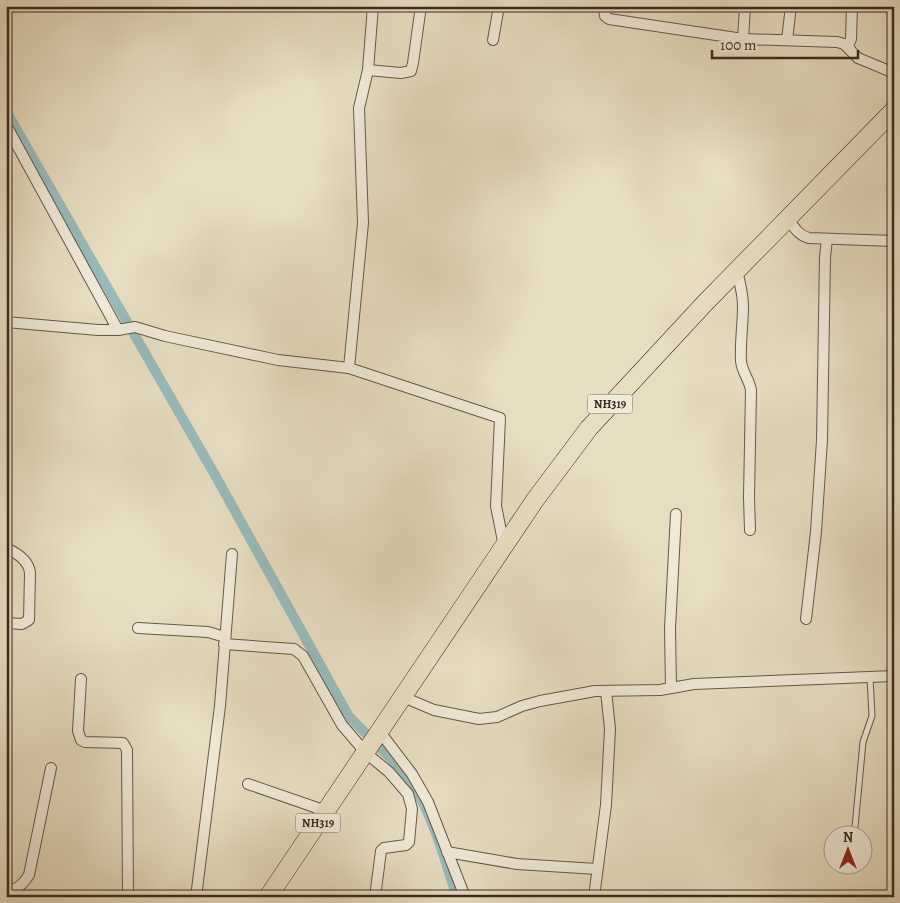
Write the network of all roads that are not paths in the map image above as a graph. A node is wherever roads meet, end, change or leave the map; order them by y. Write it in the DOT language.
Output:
graph roads {
  1 [pos="373,6"];
  2 [pos="421,6"];
  3 [pos="499,6"];
  4 [pos="604,6"];
  5 [pos="745,6"];
  6 [pos="791,6"];
  7 [pos="852,6"];
  8 [pos="743,39"];
  9 [pos="493,40"];
  10 [pos="787,40"];
  11 [pos="850,49"];
  12 [pos="368,70"];
  13 [pos="894,72"];
  14 [pos="894,110"];
  15 [pos="6,125"];
  16 [pos="788,219"];
  17 [pos="827,239"];
  18 [pos="894,241"];
  19 [pos="737,272"];
  20 [pos="6,322"];
  21 [pos="120,330"];
  22 [pos="349,368"];
  23 [pos="676,514"];
  24 [pos="750,530"];
  25 [pos="504,546"];
  26 [pos="6,548"];
  27 [pos="232,554"];
  28 [pos="806,619"];
  29 [pos="6,623"];
  30 [pos="138,628"];
  31 [pos="225,640"];
  32 [pos="870,676"];
  33 [pos="894,676"];
  34 [pos="81,679"];
  35 [pos="671,688"];
  36 [pos="606,691"];
  37 [pos="403,697"];
  38 [pos="372,743"];
  39 [pos="51,768"];
  40 [pos="248,784"];
  41 [pos="326,811"];
  42 [pos="855,826"];
  43 [pos="446,852"];
  44 [pos="597,869"];
  45 [pos="6,892"];
  46 [pos="128,897"];
  47 [pos="196,897"];
  48 [pos="268,897"];
  49 [pos="375,897"];
  50 [pos="465,897"];
  51 [pos="594,897"];
  1 -- 12 [label="street"];
  2 -- 12 [label="street"];
  3 -- 9 [label="street"];
  4 -- 8 [label="street"];
  5 -- 8 [label="street"];
  6 -- 10 [label="street"];
  7 -- 11 [label="street"];
  8 -- 10 [label="street"];
  10 -- 11 [label="street"];
  11 -- 13 [label="street"];
  12 -- 22 [label="street"];
  14 -- 16 [label="highway, NH319"];
  15 -- 21 [label="street"];
  16 -- 17 [label="street"];
  16 -- 19 [label="highway, NH319"];
  17 -- 18 [label="street"];
  17 -- 28 [label="street"];
  19 -- 24 [label="street"];
  19 -- 25 [label="highway, NH319"];
  20 -- 21 [label="street"];
  21 -- 22 [label="street"];
  22 -- 25 [label="street"];
  23 -- 35 [label="street"];
  25 -- 37 [label="highway, NH319"];
  26 -- 29 [label="street"];
  27 -- 31 [label="street"];
  30 -- 31 [label="street"];
  31 -- 38 [label="street"];
  31 -- 47 [label="street"];
  32 -- 33 [label="street"];
  32 -- 35 [label="street"];
  32 -- 42 [label="lane"];
  34 -- 46 [label="street"];
  35 -- 36 [label="street"];
  36 -- 37 [label="street"];
  36 -- 44 [label="street"];
  37 -- 38 [label="highway, NH319"];
  38 -- 41 [label="highway, NH319"];
  38 -- 43 [label="street"];
  38 -- 49 [label="street"];
  39 -- 45 [label="street"];
  40 -- 41 [label="street"];
  41 -- 48 [label="highway, NH319"];
  43 -- 44 [label="street"];
  43 -- 50 [label="street"];
  44 -- 51 [label="street"];
}
